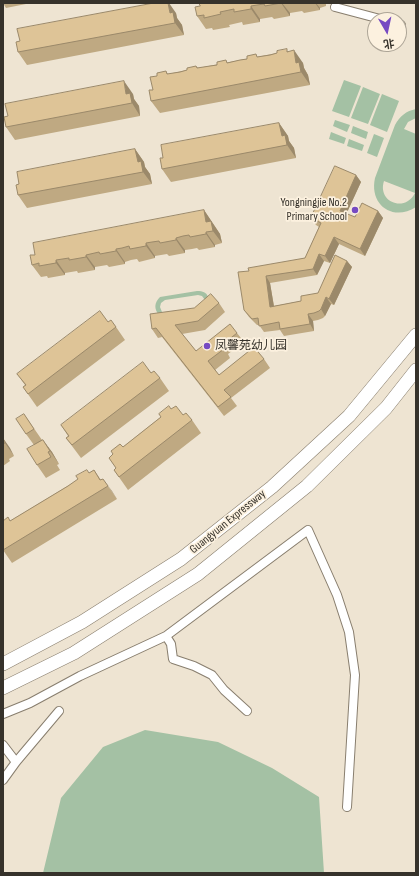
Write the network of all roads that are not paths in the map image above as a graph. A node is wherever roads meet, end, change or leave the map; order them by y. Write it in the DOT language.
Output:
graph roads {
  1 [pos="335,7"];
  2 [pos="367,15"];
  3 [pos="416,335"];
  4 [pos="416,370"];
  5 [pos="166,636"];
  6 [pos="3,664"];
  7 [pos="3,688"];
  8 [pos="60,711"];
  9 [pos="247,711"];
  10 [pos="3,714"];
  11 [pos="3,745"];
  12 [pos="16,762"];
  13 [pos="3,780"];
  14 [pos="347,807"];
  1 -- 2 [label="street"];
  3 -- 6 [label="highway, Guangyuan Expressway"];
  4 -- 7 [label="highway, Guangyuan Expressway"];
  5 -- 9 [label="street"];
  5 -- 10 [label="street"];
  5 -- 14 [label="street"];
  8 -- 12 [label="street"];
  11 -- 12 [label="street"];
  12 -- 13 [label="street"];
}
